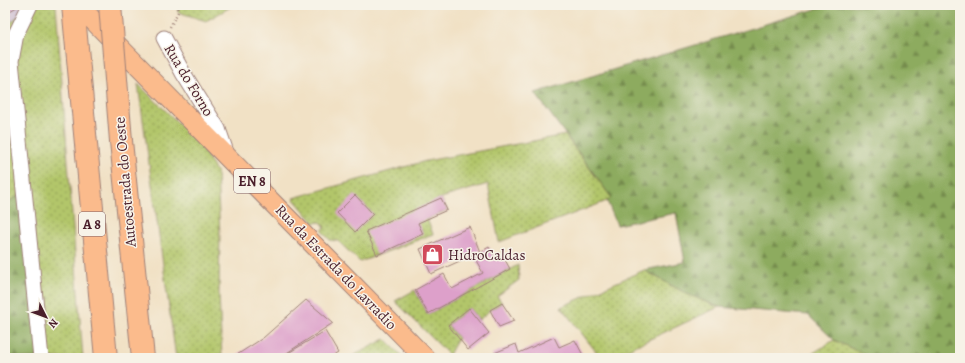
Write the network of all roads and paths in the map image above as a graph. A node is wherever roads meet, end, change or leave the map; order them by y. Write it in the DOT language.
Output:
graph roads {
  1 [pos="30,5"];
  2 [pos="73,5"];
  3 [pos="78,5"];
  4 [pos="110,5"];
  5 [pos="177,5"];
  6 [pos="164,38"];
  7 [pos="227,156"];
  8 [pos="40,358"];
  9 [pos="106,358"];
  10 [pos="144,358"];
  11 [pos="425,358"];
  1 -- 8 [label="street"];
  2 -- 9 [label="highway, A 8"];
  3 -- 7 [label="main road, Rua da Estrada do Lavradio / EN 8"];
  4 -- 10 [label="highway, Autoestrada do Oeste, bridge"];
  5 -- 6 [label="path, Rua do Forno"];
  6 -- 7 [label="street, Rua do Forno"];
  7 -- 11 [label="main road, Rua da Estrada do Lavradio / EN 8"];
}
